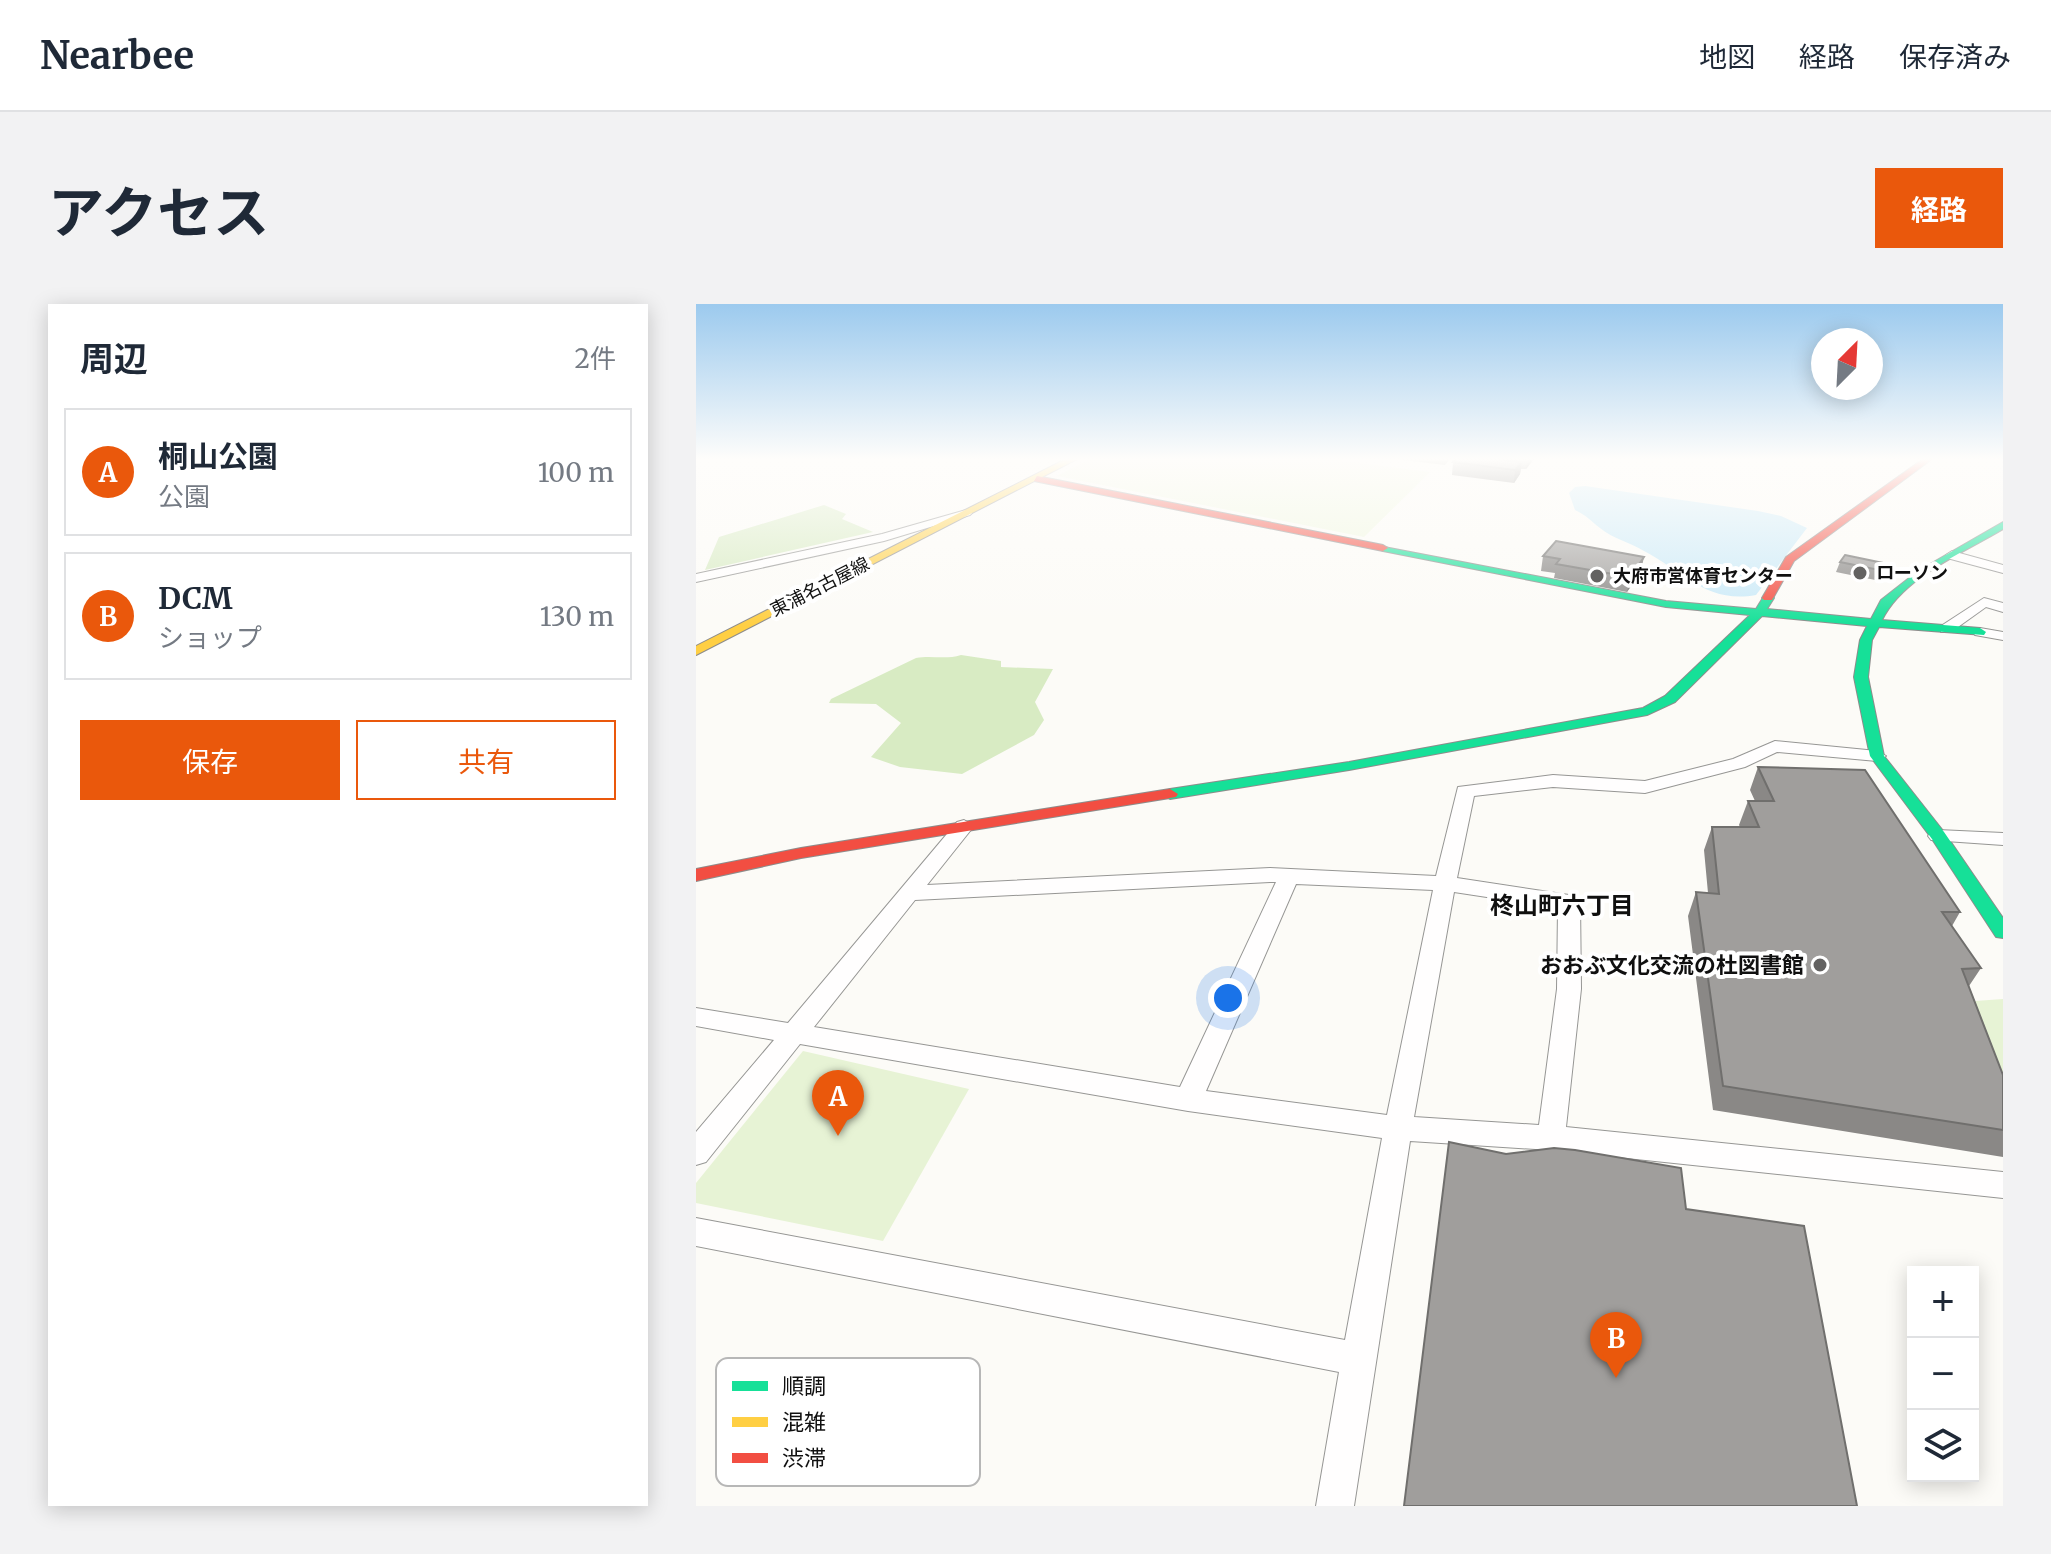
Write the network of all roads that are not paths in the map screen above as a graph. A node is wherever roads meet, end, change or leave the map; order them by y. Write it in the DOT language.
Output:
graph roads {
  1 [pos="959,515"];
  2 [pos="962,515"];
  3 [pos="1219,515"];
  4 [pos="1851,515"];
  5 [pos="2003,525"];
  6 [pos="1952,555"];
  7 [pos="2003,569"];
  8 [pos="696,578"];
  9 [pos="2003,608"];
  10 [pos="1759,613"];
  11 [pos="1873,624"];
  12 [pos="1946,629"];
  13 [pos="1980,632"];
  14 [pos="2003,636"];
  15 [pos="696,651"];
  16 [pos="1877,756"];
  17 [pos="964,826"];
  18 [pos="1938,836"];
  19 [pos="2002,839"];
  20 [pos="696,875"];
  21 [pos="1289,876"];
  22 [pos="1445,884"];
  23 [pos="908,893"];
  24 [pos="2003,932"];
  25 [pos="696,1017"];
  26 [pos="793,1032"];
  27 [pos="1188,1100"];
  28 [pos="1399,1128"];
  29 [pos="1551,1138"];
  30 [pos="696,1153"];
  31 [pos="2003,1185"];
  32 [pos="696,1232"];
  33 [pos="1358,1359"];
  34 [pos="1335,1506"];
  1 -- 8 [label="street"];
  2 -- 15 [label="street, 東浦名古屋線"];
  3 -- 10 [label="street"];
  4 -- 10 [label="street"];
  5 -- 6 [label="street"];
  6 -- 7 [label="street"];
  6 -- 11 [label="street"];
  9 -- 12 [label="street"];
  10 -- 11 [label="street"];
  10 -- 17 [label="street"];
  11 -- 12 [label="street"];
  11 -- 16 [label="street"];
  12 -- 13 [label="street"];
  13 -- 14 [label="street"];
  16 -- 18 [label="street"];
  16 -- 22 [label="street"];
  17 -- 20 [label="street"];
  17 -- 23 [label="street"];
  18 -- 19 [label="street"];
  18 -- 24 [label="street"];
  21 -- 22 [label="street"];
  21 -- 23 [label="street"];
  21 -- 27 [label="street"];
  22 -- 28 [label="street"];
  22 -- 29 [label="street"];
  23 -- 26 [label="street"];
  25 -- 26 [label="street"];
  26 -- 27 [label="street"];
  26 -- 30 [label="street"];
  27 -- 28 [label="street"];
  28 -- 29 [label="street"];
  28 -- 33 [label="street"];
  29 -- 31 [label="street"];
  32 -- 33 [label="street"];
  33 -- 34 [label="street"];
}
